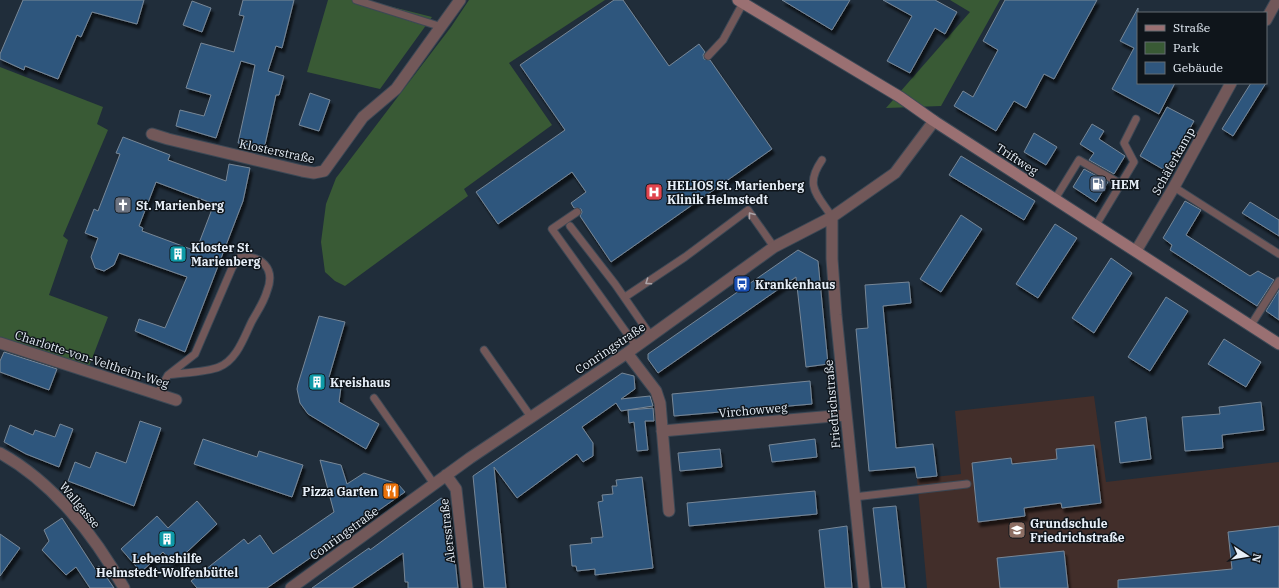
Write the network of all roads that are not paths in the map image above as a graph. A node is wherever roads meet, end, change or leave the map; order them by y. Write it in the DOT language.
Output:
graph roads {
  1 [pos="356,0"];
  2 [pos="460,0"];
  3 [pos="1277,0"];
  4 [pos="740,2"];
  5 [pos="1267,18"];
  6 [pos="442,26"];
  7 [pos="708,56"];
  8 [pos="1230,84"];
  9 [pos="1136,119"];
  10 [pos="934,121"];
  11 [pos="152,134"];
  12 [pos="822,160"];
  13 [pos="1121,184"];
  14 [pos="1174,187"];
  15 [pos="1055,199"];
  16 [pos="577,212"];
  17 [pos="832,217"];
  18 [pos="1096,225"];
  19 [pos="570,226"];
  20 [pos="774,247"];
  21 [pos="1136,250"];
  22 [pos="1279,254"];
  23 [pos="1279,281"];
  24 [pos="625,297"];
  25 [pos="1251,325"];
  26 [pos="651,336"];
  27 [pos="0,343"];
  28 [pos="1279,344"];
  29 [pos="636,346"];
  30 [pos="484,350"];
  31 [pos="627,353"];
  32 [pos="168,374"];
  33 [pos="157,394"];
  34 [pos="374,398"];
  35 [pos="176,400"];
  36 [pos="845,415"];
  37 [pos="531,417"];
  38 [pos="662,431"];
  39 [pos="0,453"];
  40 [pos="446,476"];
  41 [pos="434,484"];
  42 [pos="967,484"];
  43 [pos="854,497"];
  44 [pos="669,511"];
  45 [pos="124,588"];
  46 [pos="291,588"];
  47 [pos="467,588"];
  48 [pos="864,588"];
  1 -- 6 [label="lane"];
  2 -- 6 [label="street, Klosterstraße"];
  3 -- 5 [label="street"];
  4 -- 7 [label="lane"];
  4 -- 10 [label="main road, Triftweg"];
  6 -- 11 [label="street, Klosterstraße"];
  8 -- 14 [label="street, Schäferkamp"];
  9 -- 13 [label="lane"];
  10 -- 15 [label="main road, Triftweg"];
  10 -- 17 [label="street, Conringstraße"];
  12 -- 17 [label="lane"];
  13 -- 15 [label="lane"];
  13 -- 18 [label="lane"];
  14 -- 21 [label="street, Schäferkamp"];
  14 -- 22 [label="lane"];
  15 -- 18 [label="main road, Triftweg"];
  16 -- 29 [label="lane"];
  17 -- 20 [label="street, Conringstraße"];
  17 -- 36 [label="street, Friedrichstraße"];
  18 -- 21 [label="main road, Triftweg"];
  19 -- 24 [label="lane"];
  20 -- 24 [label="lane, one-way"];
  20 -- 26 [label="street, Conringstraße"];
  21 -- 25 [label="main road, Triftweg"];
  23 -- 25 [label="lane"];
  24 -- 26 [label="lane"];
  25 -- 28 [label="main road, Triftweg"];
  26 -- 29 [label="street, Conringstraße"];
  27 -- 33 [label="street, Charlotte-von-Veltheim-Weg"];
  29 -- 31 [label="street, Conringstraße"];
  30 -- 37 [label="lane"];
  31 -- 37 [label="street, Conringstraße"];
  31 -- 38 [label="street"];
  32 -- 32 [label="lane"];
  32 -- 33 [label="lane"];
  33 -- 35 [label="street, Charlotte-von-Veltheim-Weg"];
  34 -- 41 [label="lane"];
  36 -- 38 [label="street, Virchowweg"];
  36 -- 43 [label="street, Friedrichstraße"];
  37 -- 40 [label="street, Conringstraße"];
  38 -- 44 [label="street"];
  39 -- 45 [label="street, Wallgasse"];
  40 -- 41 [label="street, Conringstraße"];
  40 -- 47 [label="street, Alersstraße"];
  41 -- 46 [label="street, Conringstraße"];
  42 -- 43 [label="lane"];
  43 -- 48 [label="street, Friedrichstraße"];
}
